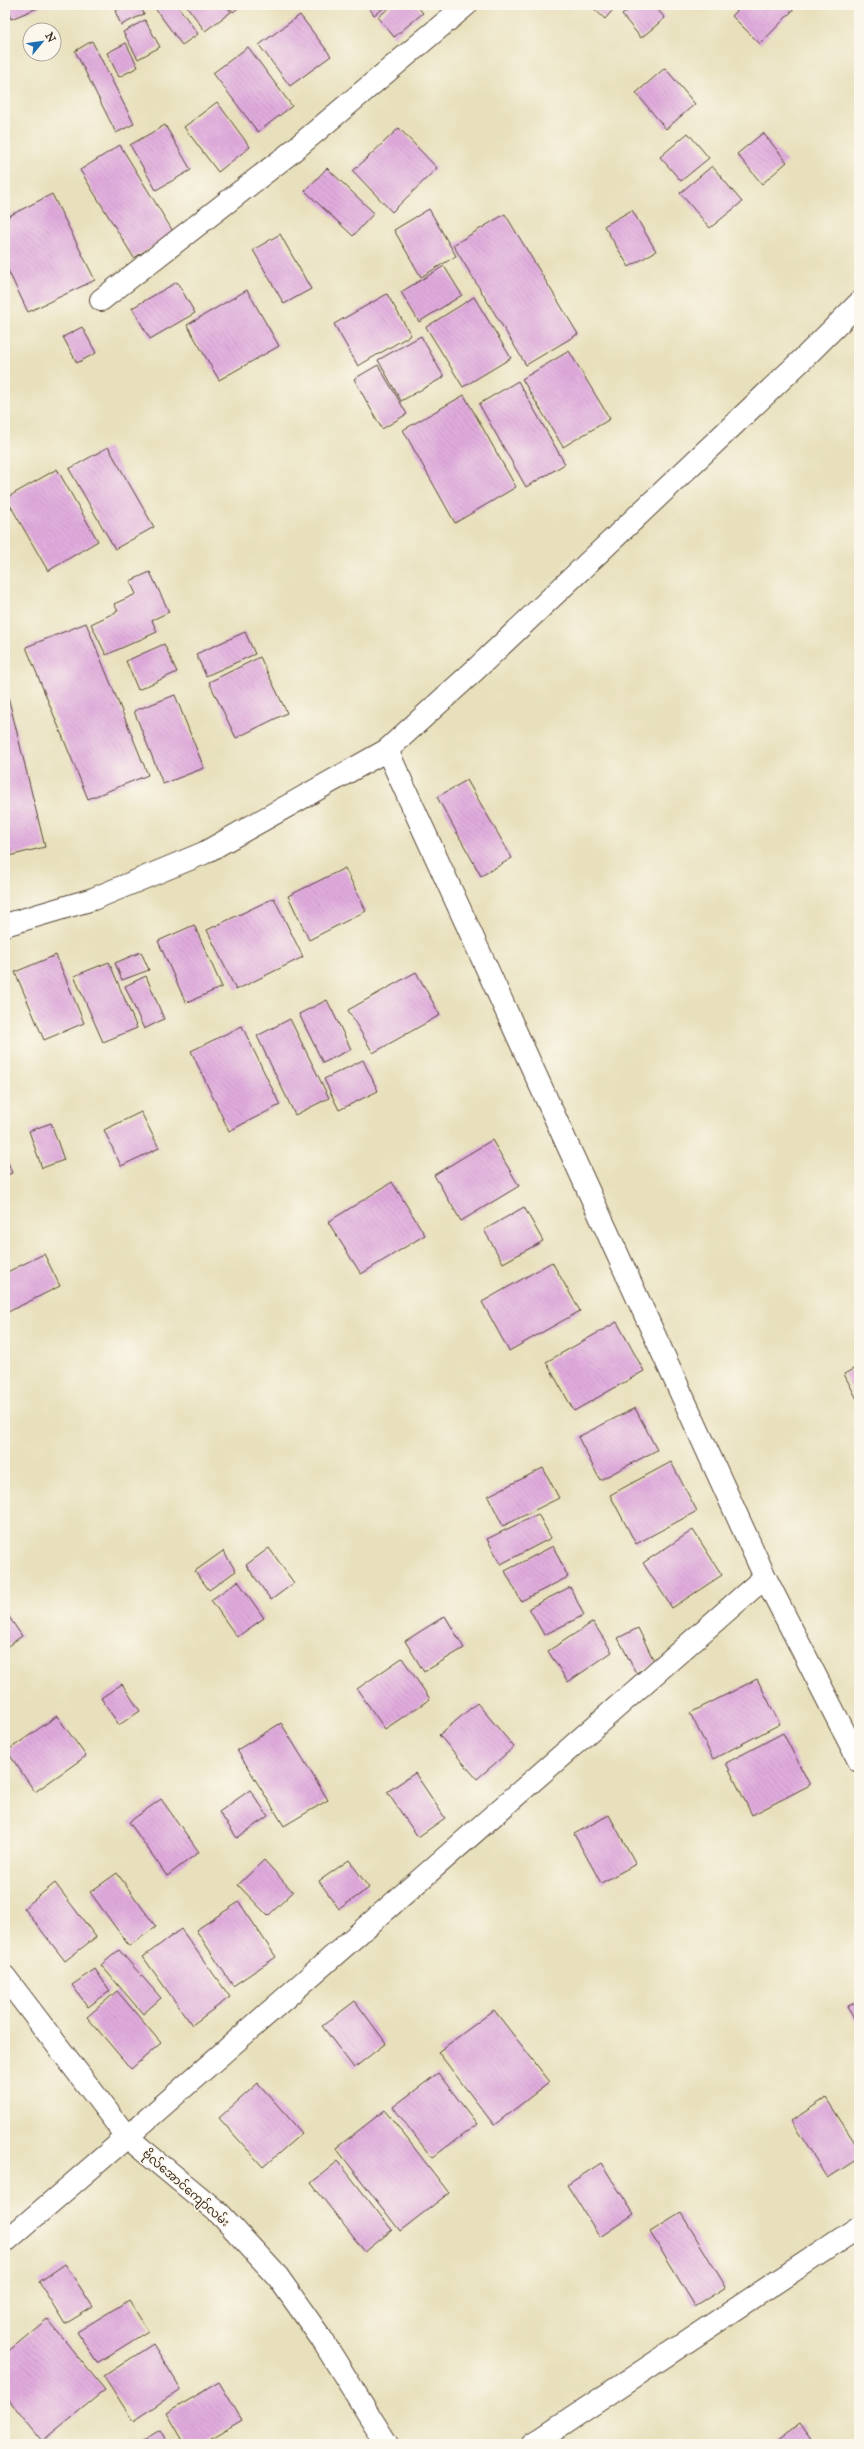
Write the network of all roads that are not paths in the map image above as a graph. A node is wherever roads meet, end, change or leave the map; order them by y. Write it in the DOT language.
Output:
graph roads {
  1 [pos="466,5"];
  2 [pos="101,300"];
  3 [pos="859,303"];
  4 [pos="387,750"];
  5 [pos="5,925"];
  6 [pos="764,1577"];
  7 [pos="859,1761"];
  8 [pos="5,1976"];
  9 [pos="127,2138"];
  10 [pos="859,2227"];
  11 [pos="5,2242"];
  12 [pos="387,2444"];
  13 [pos="533,2444"];
  1 -- 2 [label="street"];
  3 -- 4 [label="street"];
  4 -- 5 [label="street"];
  4 -- 6 [label="street"];
  6 -- 7 [label="street"];
  6 -- 9 [label="street"];
  8 -- 9 [label="street, ဗိုလ်အောင်ကျော်လမ်း"];
  9 -- 11 [label="street"];
  9 -- 12 [label="street, ဗိုလ်အောင်ကျော်လမ်း"];
  10 -- 13 [label="street"];
}
